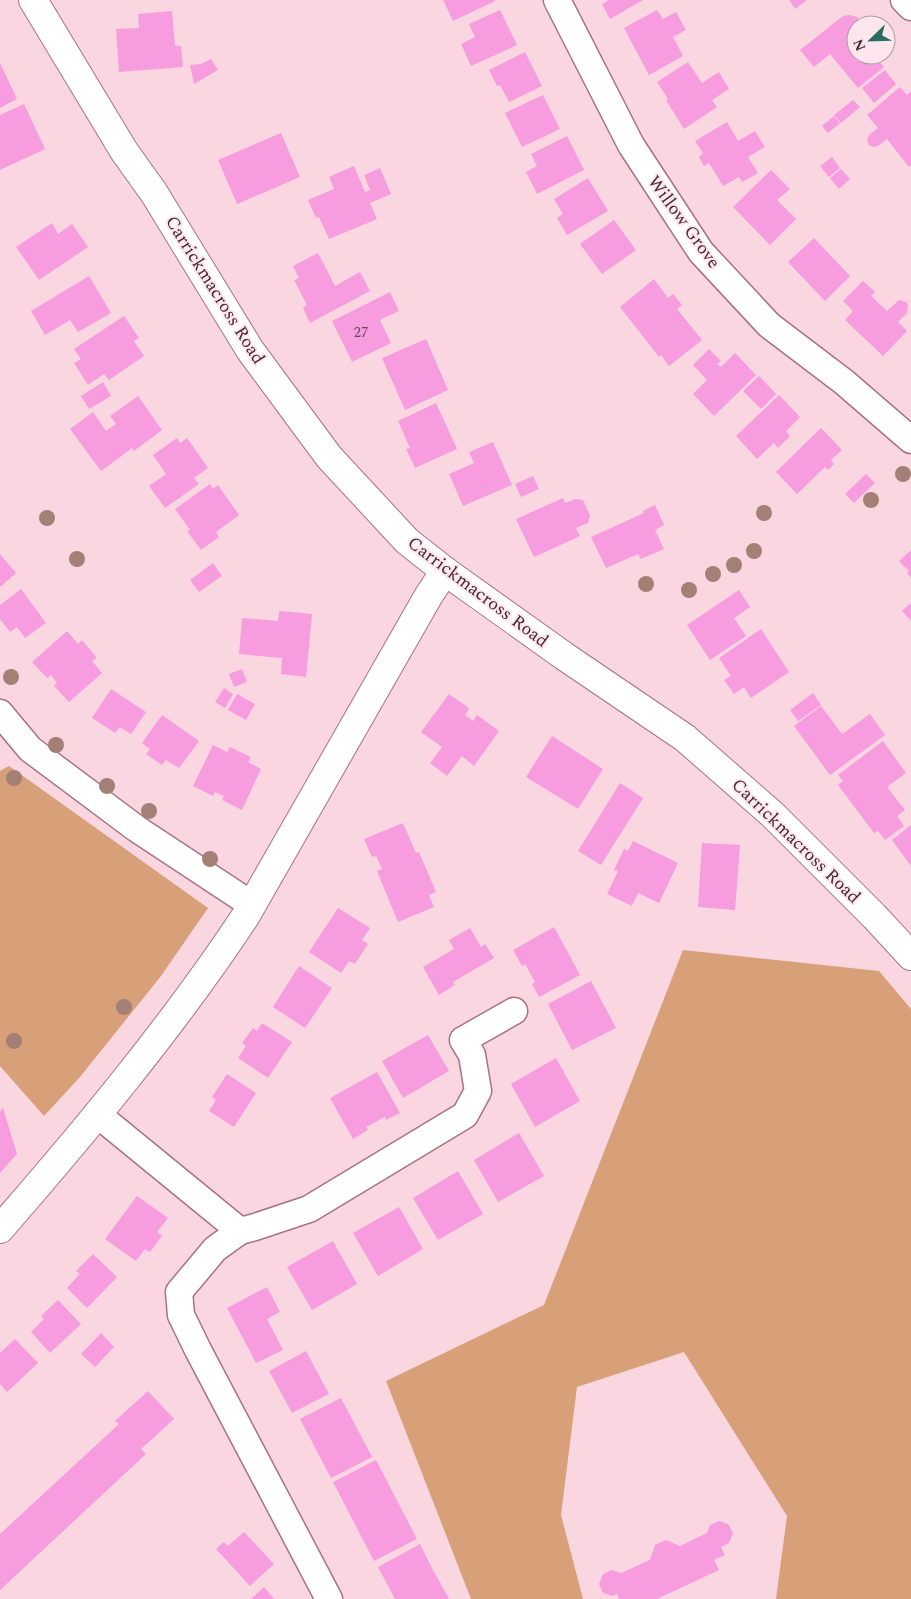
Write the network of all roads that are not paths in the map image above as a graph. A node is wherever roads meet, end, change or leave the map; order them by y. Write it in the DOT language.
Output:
graph roads {
  1 [pos="33,0"];
  2 [pos="557,0"];
  3 [pos="904,0"];
  4 [pos="911,7"];
  5 [pos="911,440"];
  6 [pos="445,571"];
  7 [pos="2,720"];
  8 [pos="252,905"];
  9 [pos="911,956"];
  10 [pos="514,1011"];
  11 [pos="97,1114"];
  12 [pos="0,1229"];
  13 [pos="240,1231"];
  14 [pos="329,1599"];
  1 -- 6 [label="main road, Carrickmacross Road"];
  2 -- 5 [label="street, Willow Grove"];
  3 -- 4 [label="street"];
  6 -- 8 [label="main road"];
  6 -- 9 [label="main road, Carrickmacross Road"];
  7 -- 8 [label="street"];
  8 -- 11 [label="main road"];
  10 -- 13 [label="street"];
  11 -- 12 [label="main road"];
  11 -- 13 [label="street"];
  13 -- 14 [label="street"];
}
